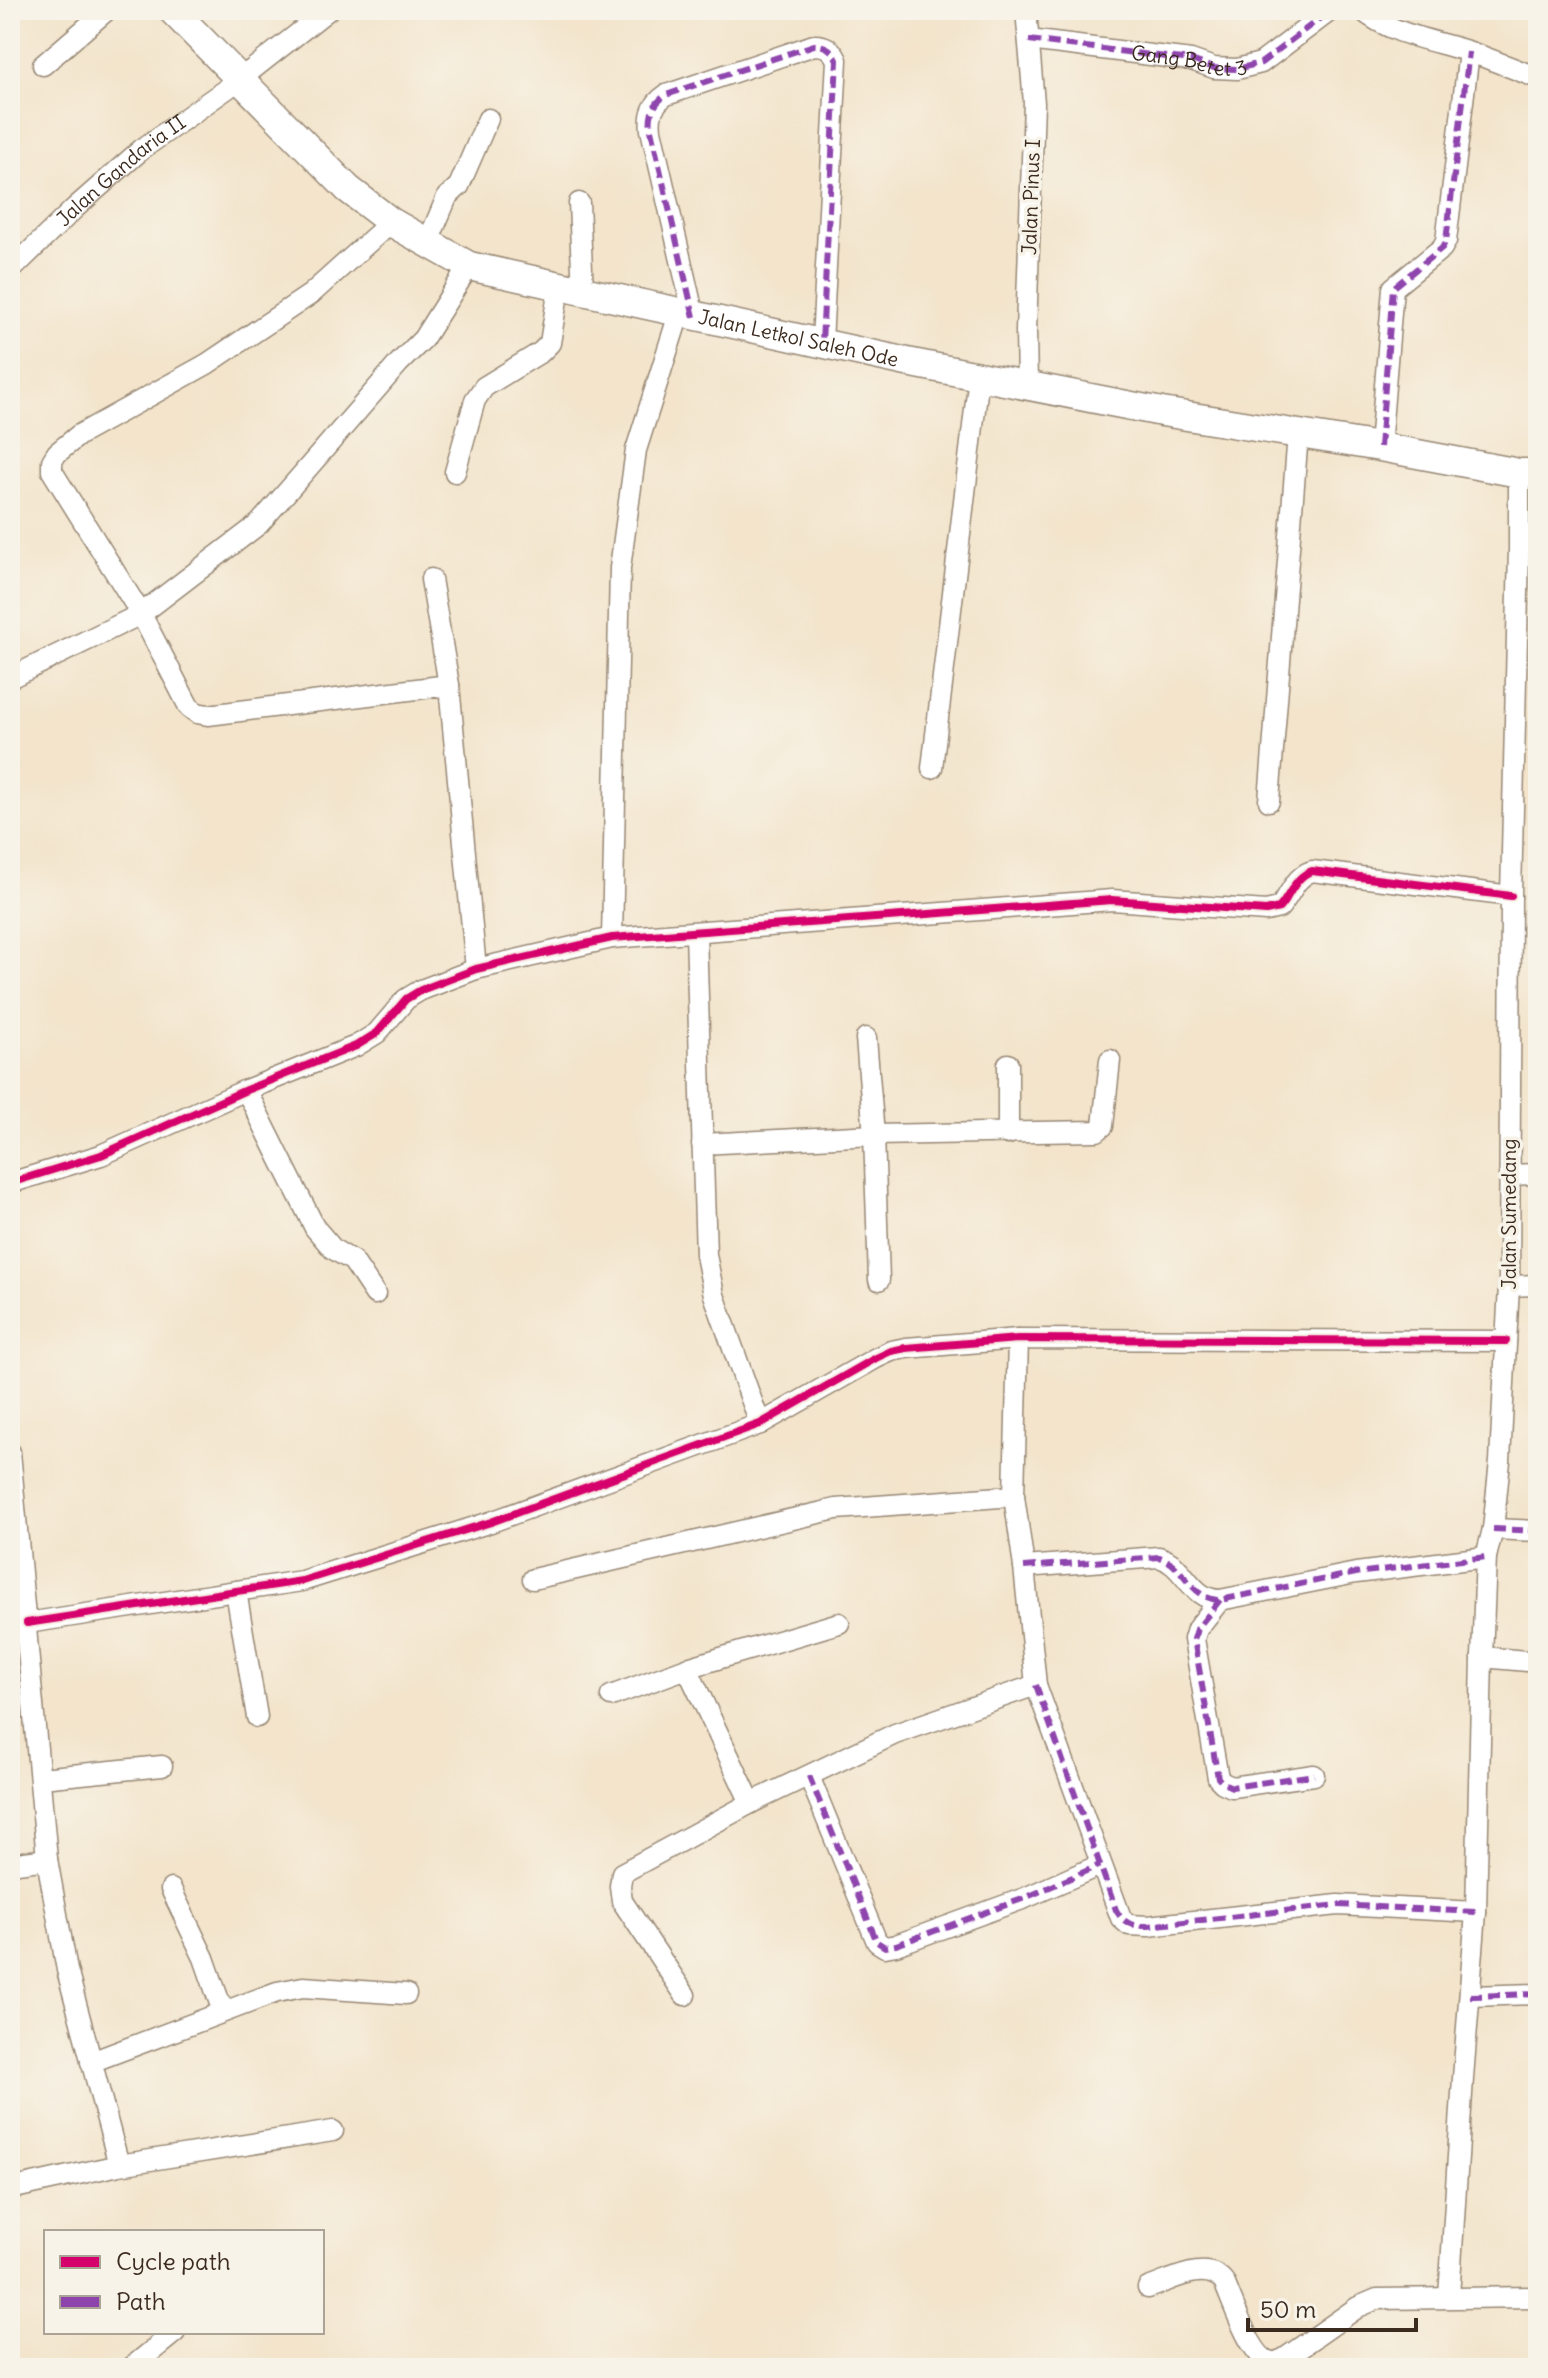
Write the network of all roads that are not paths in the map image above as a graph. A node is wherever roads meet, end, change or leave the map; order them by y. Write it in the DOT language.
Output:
graph roads {
  1 [pos="107,10"];
  2 [pos="172,10"];
  3 [pos="328,10"];
  4 [pos="1026,10"];
  5 [pos="1331,10"];
  6 [pos="1362,10"];
  7 [pos="1029,40"];
  8 [pos="1469,52"];
  9 [pos="43,65"];
  10 [pos="1538,78"];
  11 [pos="239,80"];
  12 [pos="488,119"];
  13 [pos="579,203"];
  14 [pos="391,222"];
  15 [pos="427,244"];
  16 [pos="14,261"];
  17 [pos="469,266"];
  18 [pos="571,289"];
  19 [pos="686,315"];
  20 [pos="822,342"];
  21 [pos="979,376"];
  22 [pos="1027,385"];
  23 [pos="1298,434"];
  24 [pos="1380,447"];
  25 [pos="455,472"];
  26 [pos="1528,473"];
  27 [pos="431,579"];
  28 [pos="141,614"];
  29 [pos="10,678"];
  30 [pos="449,685"];
  31 [pos="932,768"];
  32 [pos="1269,801"];
  33 [pos="1511,896"];
  34 [pos="696,933"];
  35 [pos="612,938"];
  36 [pos="476,969"];
  37 [pos="866,1038"];
  38 [pos="1110,1060"];
  39 [pos="1008,1064"];
  40 [pos="246,1090"];
  41 [pos="1008,1134"];
  42 [pos="874,1135"];
  43 [pos="702,1144"];
  44 [pos="1538,1174"];
  45 [pos="1509,1175"];
  46 [pos="10,1183"];
  47 [pos="879,1280"];
  48 [pos="1538,1285"];
  49 [pos="1509,1286"];
  50 [pos="375,1294"];
  51 [pos="1018,1339"];
  52 [pos="1506,1341"];
  53 [pos="760,1424"];
  54 [pos="10,1452"];
  55 [pos="1014,1496"];
  56 [pos="1493,1529"];
  57 [pos="1538,1531"];
  58 [pos="1486,1557"];
  59 [pos="1024,1567"];
  60 [pos="533,1579"];
  61 [pos="236,1591"];
  62 [pos="1220,1600"];
  63 [pos="27,1623"];
  64 [pos="839,1623"];
  65 [pos="1482,1657"];
  66 [pos="1538,1662"];
  67 [pos="687,1668"];
  68 [pos="1036,1685"];
  69 [pos="611,1696"];
  70 [pos="257,1717"];
  71 [pos="162,1766"];
  72 [pos="1314,1775"];
  73 [pos="809,1776"];
  74 [pos="41,1778"];
  75 [pos="751,1803"];
  76 [pos="47,1859"];
  77 [pos="10,1864"];
  78 [pos="1100,1865"];
  79 [pos="171,1889"];
  80 [pos="1476,1912"];
  81 [pos="406,1994"];
  82 [pos="1538,1994"];
  83 [pos="685,1995"];
  84 [pos="1470,1996"];
  85 [pos="223,2012"];
  86 [pos="91,2062"];
  87 [pos="333,2131"];
  88 [pos="119,2165"];
  89 [pos="10,2189"];
  90 [pos="1148,2288"];
  91 [pos="1449,2297"];
  92 [pos="1538,2297"];
  93 [pos="173,2334"];
  94 [pos="131,2368"];
  1 -- 9 [label="street"];
  2 -- 11 [label="street, Jalan Letkol Saleh Ode"];
  3 -- 11 [label="street, Jalan Gandaria II"];
  4 -- 7 [label="street, Jalan Pinus I"];
  5 -- 7 [label="street, Gang Betet 3"];
  6 -- 8 [label="street"];
  7 -- 22 [label="street, Jalan Pinus I"];
  8 -- 10 [label="street"];
  8 -- 24 [label="street"];
  11 -- 14 [label="street, Jalan Letkol Saleh Ode"];
  11 -- 16 [label="street, Jalan Gandaria II"];
  12 -- 15 [label="street"];
  13 -- 18 [label="street"];
  14 -- 15 [label="street, Jalan Letkol Saleh Ode"];
  14 -- 28 [label="street"];
  15 -- 17 [label="street, Jalan Letkol Saleh Ode"];
  17 -- 18 [label="street, Jalan Letkol Saleh Ode"];
  17 -- 28 [label="street"];
  18 -- 19 [label="street, Jalan Letkol Saleh Ode"];
  18 -- 25 [label="street"];
  19 -- 20 [label="street, Jalan Letkol Saleh Ode"];
  19 -- 20 [label="street"];
  19 -- 35 [label="street"];
  20 -- 21 [label="street, Jalan Letkol Saleh Ode"];
  21 -- 22 [label="street, Jalan Letkol Saleh Ode"];
  21 -- 31 [label="street"];
  22 -- 23 [label="street, Jalan Letkol Saleh Ode"];
  23 -- 24 [label="street, Jalan Letkol Saleh Ode"];
  23 -- 32 [label="street"];
  24 -- 26 [label="street, Jalan Letkol Saleh Ode"];
  26 -- 33 [label="street, Jalan Sumedang"];
  27 -- 30 [label="street"];
  28 -- 29 [label="street"];
  28 -- 30 [label="street"];
  30 -- 36 [label="street"];
  33 -- 34 [label="street"];
  33 -- 45 [label="street, Jalan Sumedang"];
  34 -- 35 [label="street"];
  34 -- 43 [label="street"];
  35 -- 36 [label="street"];
  36 -- 40 [label="street"];
  37 -- 42 [label="street"];
  38 -- 41 [label="street"];
  39 -- 41 [label="street"];
  40 -- 46 [label="street"];
  40 -- 50 [label="street"];
  41 -- 42 [label="street"];
  42 -- 43 [label="street"];
  42 -- 47 [label="street"];
  43 -- 53 [label="street"];
  44 -- 45 [label="street"];
  45 -- 49 [label="street, Jalan Sumedang"];
  48 -- 49 [label="street"];
  49 -- 52 [label="street, Jalan Sumedang"];
  51 -- 52 [label="street"];
  51 -- 53 [label="street"];
  51 -- 55 [label="street"];
  52 -- 56 [label="street, Jalan Sumedang"];
  53 -- 61 [label="street"];
  54 -- 63 [label="street"];
  55 -- 59 [label="street"];
  55 -- 60 [label="street"];
  56 -- 57 [label="street"];
  56 -- 58 [label="street, Jalan Sumedang"];
  58 -- 62 [label="street"];
  58 -- 65 [label="street, Jalan Sumedang"];
  59 -- 62 [label="street"];
  59 -- 68 [label="street"];
  61 -- 63 [label="street"];
  61 -- 70 [label="street"];
  62 -- 72 [label="street"];
  63 -- 74 [label="street"];
  64 -- 67 [label="street"];
  65 -- 66 [label="street"];
  65 -- 80 [label="street, Jalan Sumedang"];
  67 -- 69 [label="street"];
  67 -- 75 [label="street"];
  68 -- 73 [label="street"];
  68 -- 78 [label="street"];
  71 -- 74 [label="street"];
  73 -- 75 [label="street"];
  73 -- 78 [label="street"];
  74 -- 76 [label="street"];
  75 -- 83 [label="street"];
  76 -- 77 [label="street"];
  76 -- 86 [label="street"];
  78 -- 80 [label="street"];
  79 -- 85 [label="street"];
  80 -- 84 [label="street, Jalan Sumedang"];
  81 -- 85 [label="street"];
  82 -- 84 [label="street"];
  84 -- 91 [label="street, Jalan Sumedang"];
  85 -- 86 [label="street"];
  86 -- 88 [label="street"];
  87 -- 88 [label="street"];
  88 -- 89 [label="street"];
  90 -- 91 [label="street"];
  91 -- 92 [label="street"];
  93 -- 94 [label="street"];
}
